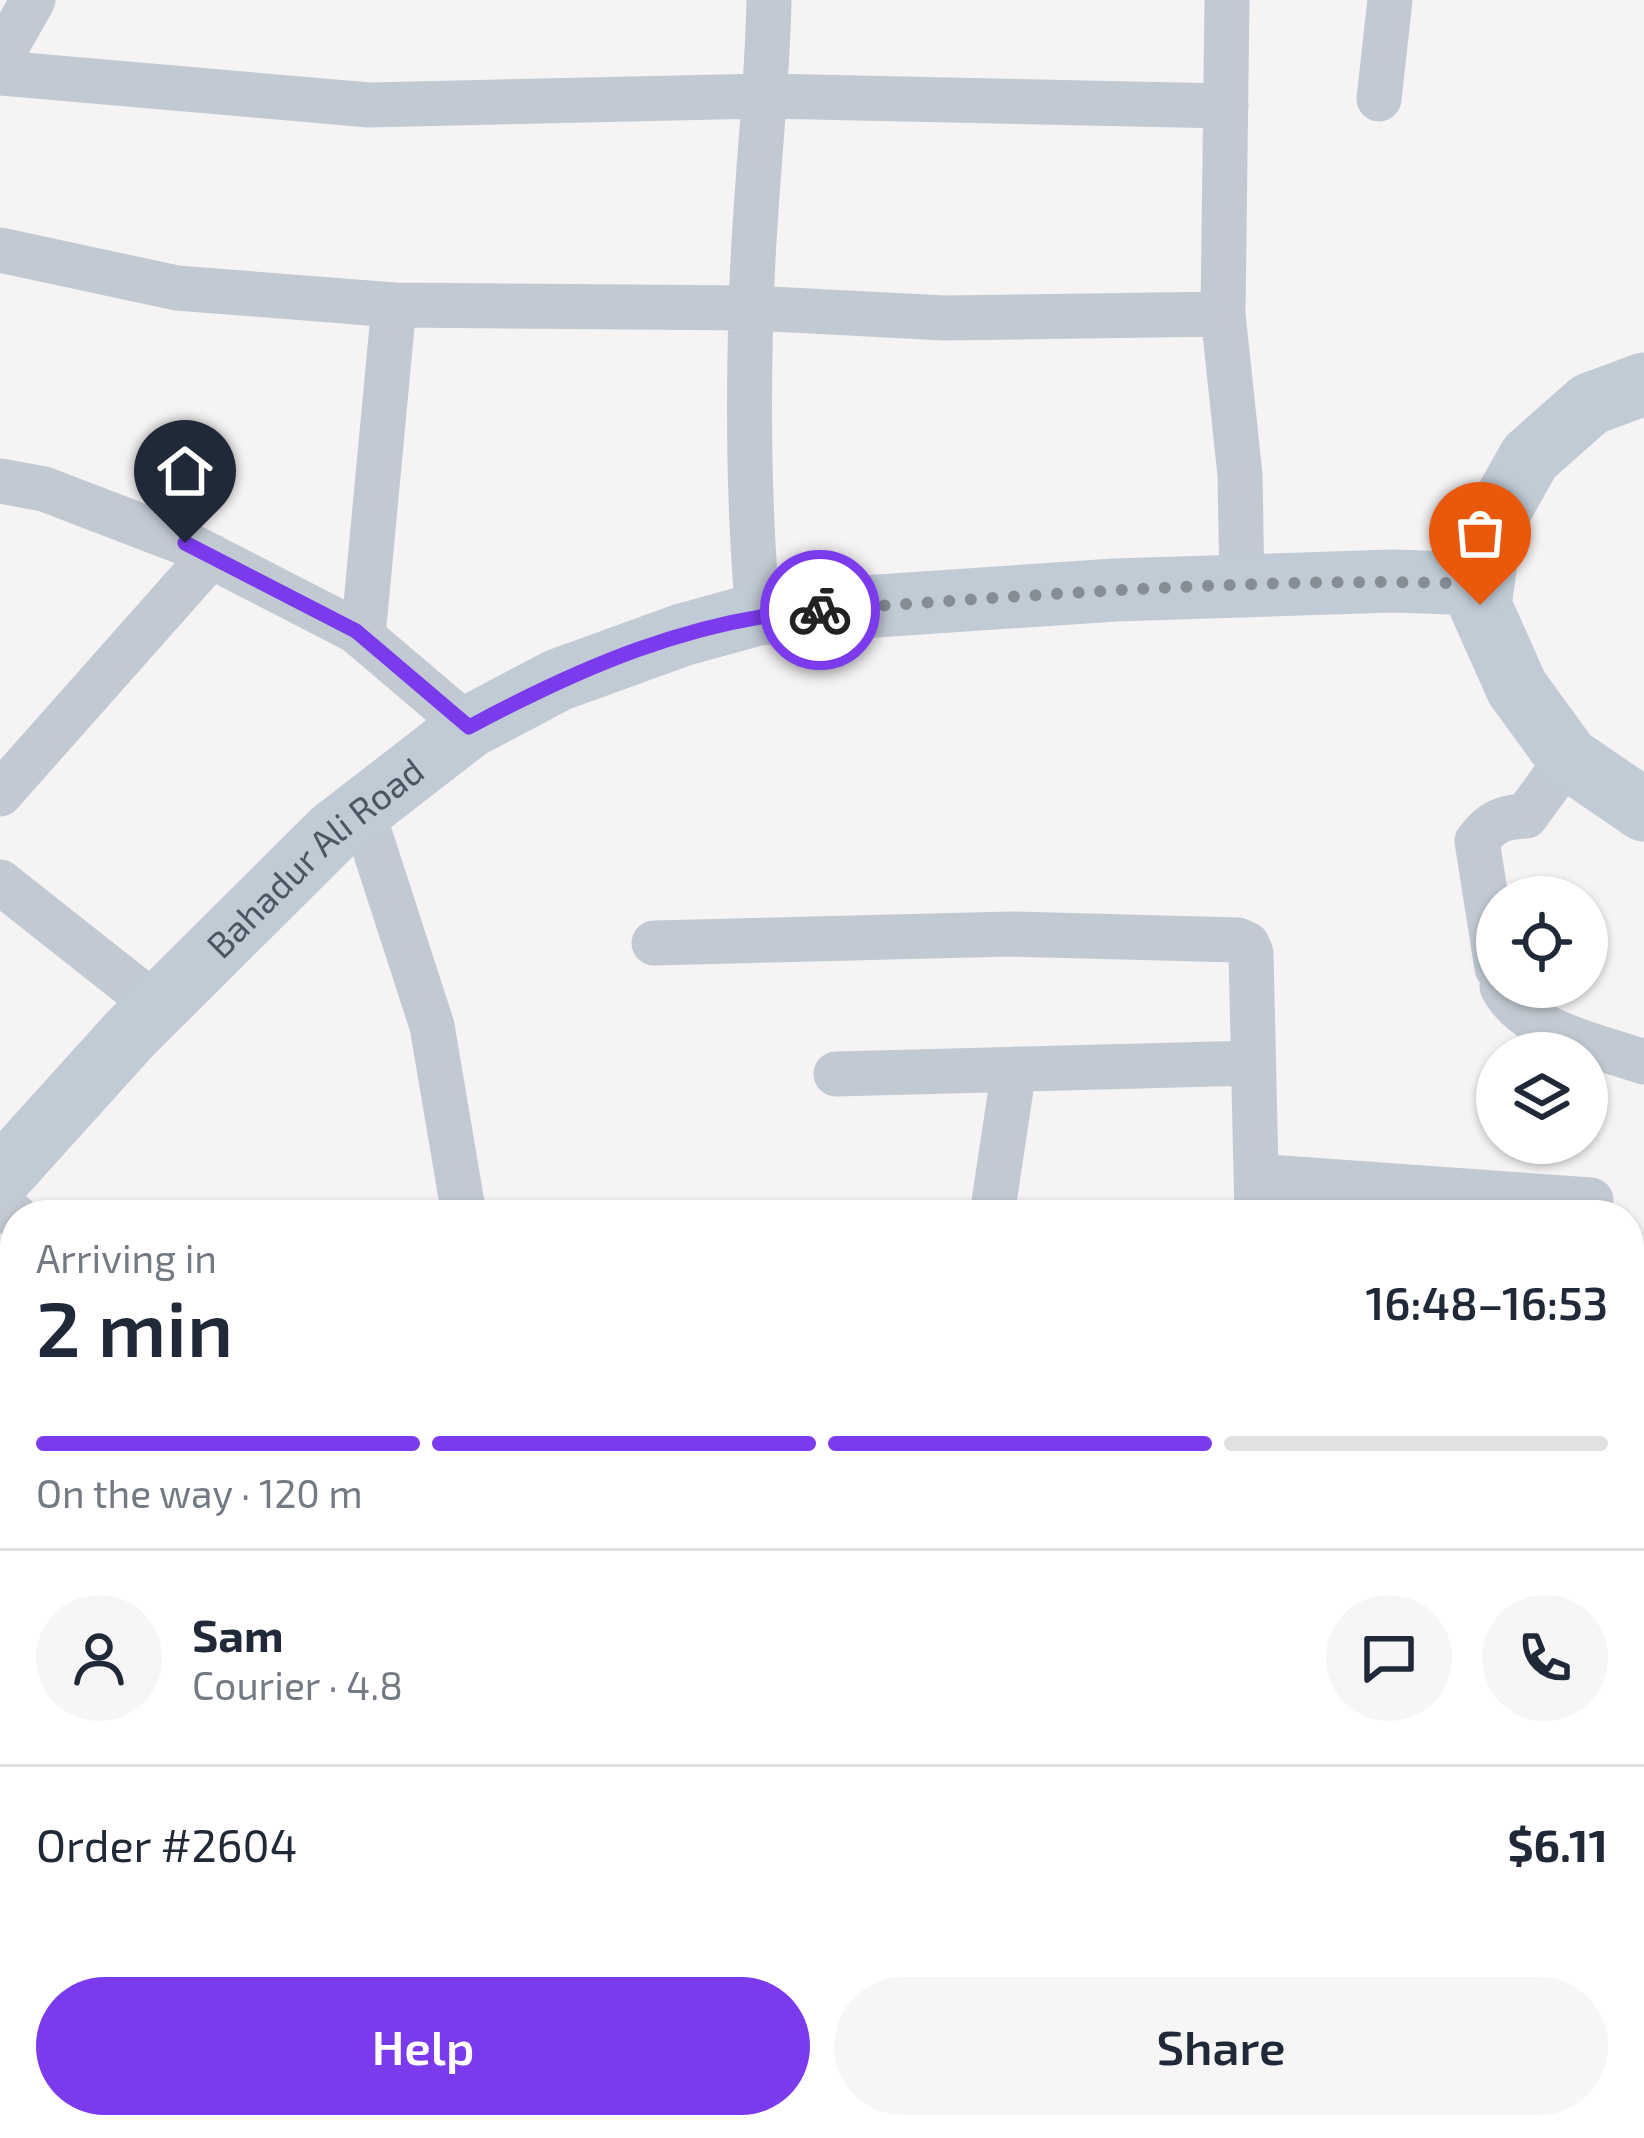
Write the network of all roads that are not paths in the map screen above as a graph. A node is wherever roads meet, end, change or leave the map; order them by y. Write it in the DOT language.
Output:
graph roads {
  1 [pos="33,0"];
  2 [pos="769,0"];
  3 [pos="1227,0"];
  4 [pos="1390,0"];
  5 [pos="0,58"];
  6 [pos="0,73"];
  7 [pos="767,96"];
  8 [pos="1379,99"];
  9 [pos="1226,106"];
  10 [pos="0,250"];
  11 [pos="394,305"];
  12 [pos="751,308"];
  13 [pos="1223,314"];
  14 [pos="1644,384"];
  15 [pos="0,481"];
  16 [pos="211,556"];
  17 [pos="1483,584"];
  18 [pos="1242,586"];
  19 [pos="758,614"];
  20 [pos="363,637"];
  21 [pos="469,727"];
  22 [pos="1568,758"];
  23 [pos="0,794"];
  24 [pos="362,810"];
  25 [pos="1644,811"];
  26 [pos="1482,876"];
  27 [pos="0,882"];
  28 [pos="654,943"];
  29 [pos="157,1006"];
  30 [pos="1520,1008"];
  31 [pos="1644,1062"];
  32 [pos="1253,1063"];
  33 [pos="1014,1069"];
  34 [pos="836,1074"];
  35 [pos="0,1178"];
  36 [pos="1256,1196"];
  37 [pos="461,1200"];
  38 [pos="994,1200"];
  39 [pos="1591,1200"];
  1 -- 5 [label="street"];
  2 -- 7 [label="street"];
  3 -- 9 [label="street"];
  4 -- 8 [label="street"];
  6 -- 7 [label="street"];
  7 -- 9 [label="street"];
  7 -- 12 [label="street"];
  9 -- 13 [label="street"];
  10 -- 11 [label="street"];
  11 -- 12 [label="street"];
  11 -- 20 [label="street"];
  12 -- 13 [label="street"];
  12 -- 19 [label="street"];
  13 -- 18 [label="street"];
  14 -- 17 [label="street"];
  15 -- 16 [label="street"];
  16 -- 20 [label="street"];
  16 -- 23 [label="street"];
  17 -- 18 [label="street, Bahadur Ali Road"];
  17 -- 22 [label="street"];
  18 -- 19 [label="street, Bahadur Ali Road"];
  19 -- 21 [label="street, Bahadur Ali Road"];
  20 -- 21 [label="street"];
  21 -- 24 [label="street, Bahadur Ali Road"];
  22 -- 25 [label="street"];
  22 -- 26 [label="street"];
  24 -- 29 [label="street, Bahadur Ali Road"];
  24 -- 37 [label="street"];
  27 -- 29 [label="street"];
  28 -- 32 [label="street"];
  29 -- 35 [label="street, Bahadur Ali Road"];
  30 -- 31 [label="street"];
  32 -- 33 [label="street"];
  32 -- 36 [label="street"];
  33 -- 34 [label="street"];
  33 -- 38 [label="street"];
  36 -- 39 [label="street"];
}
